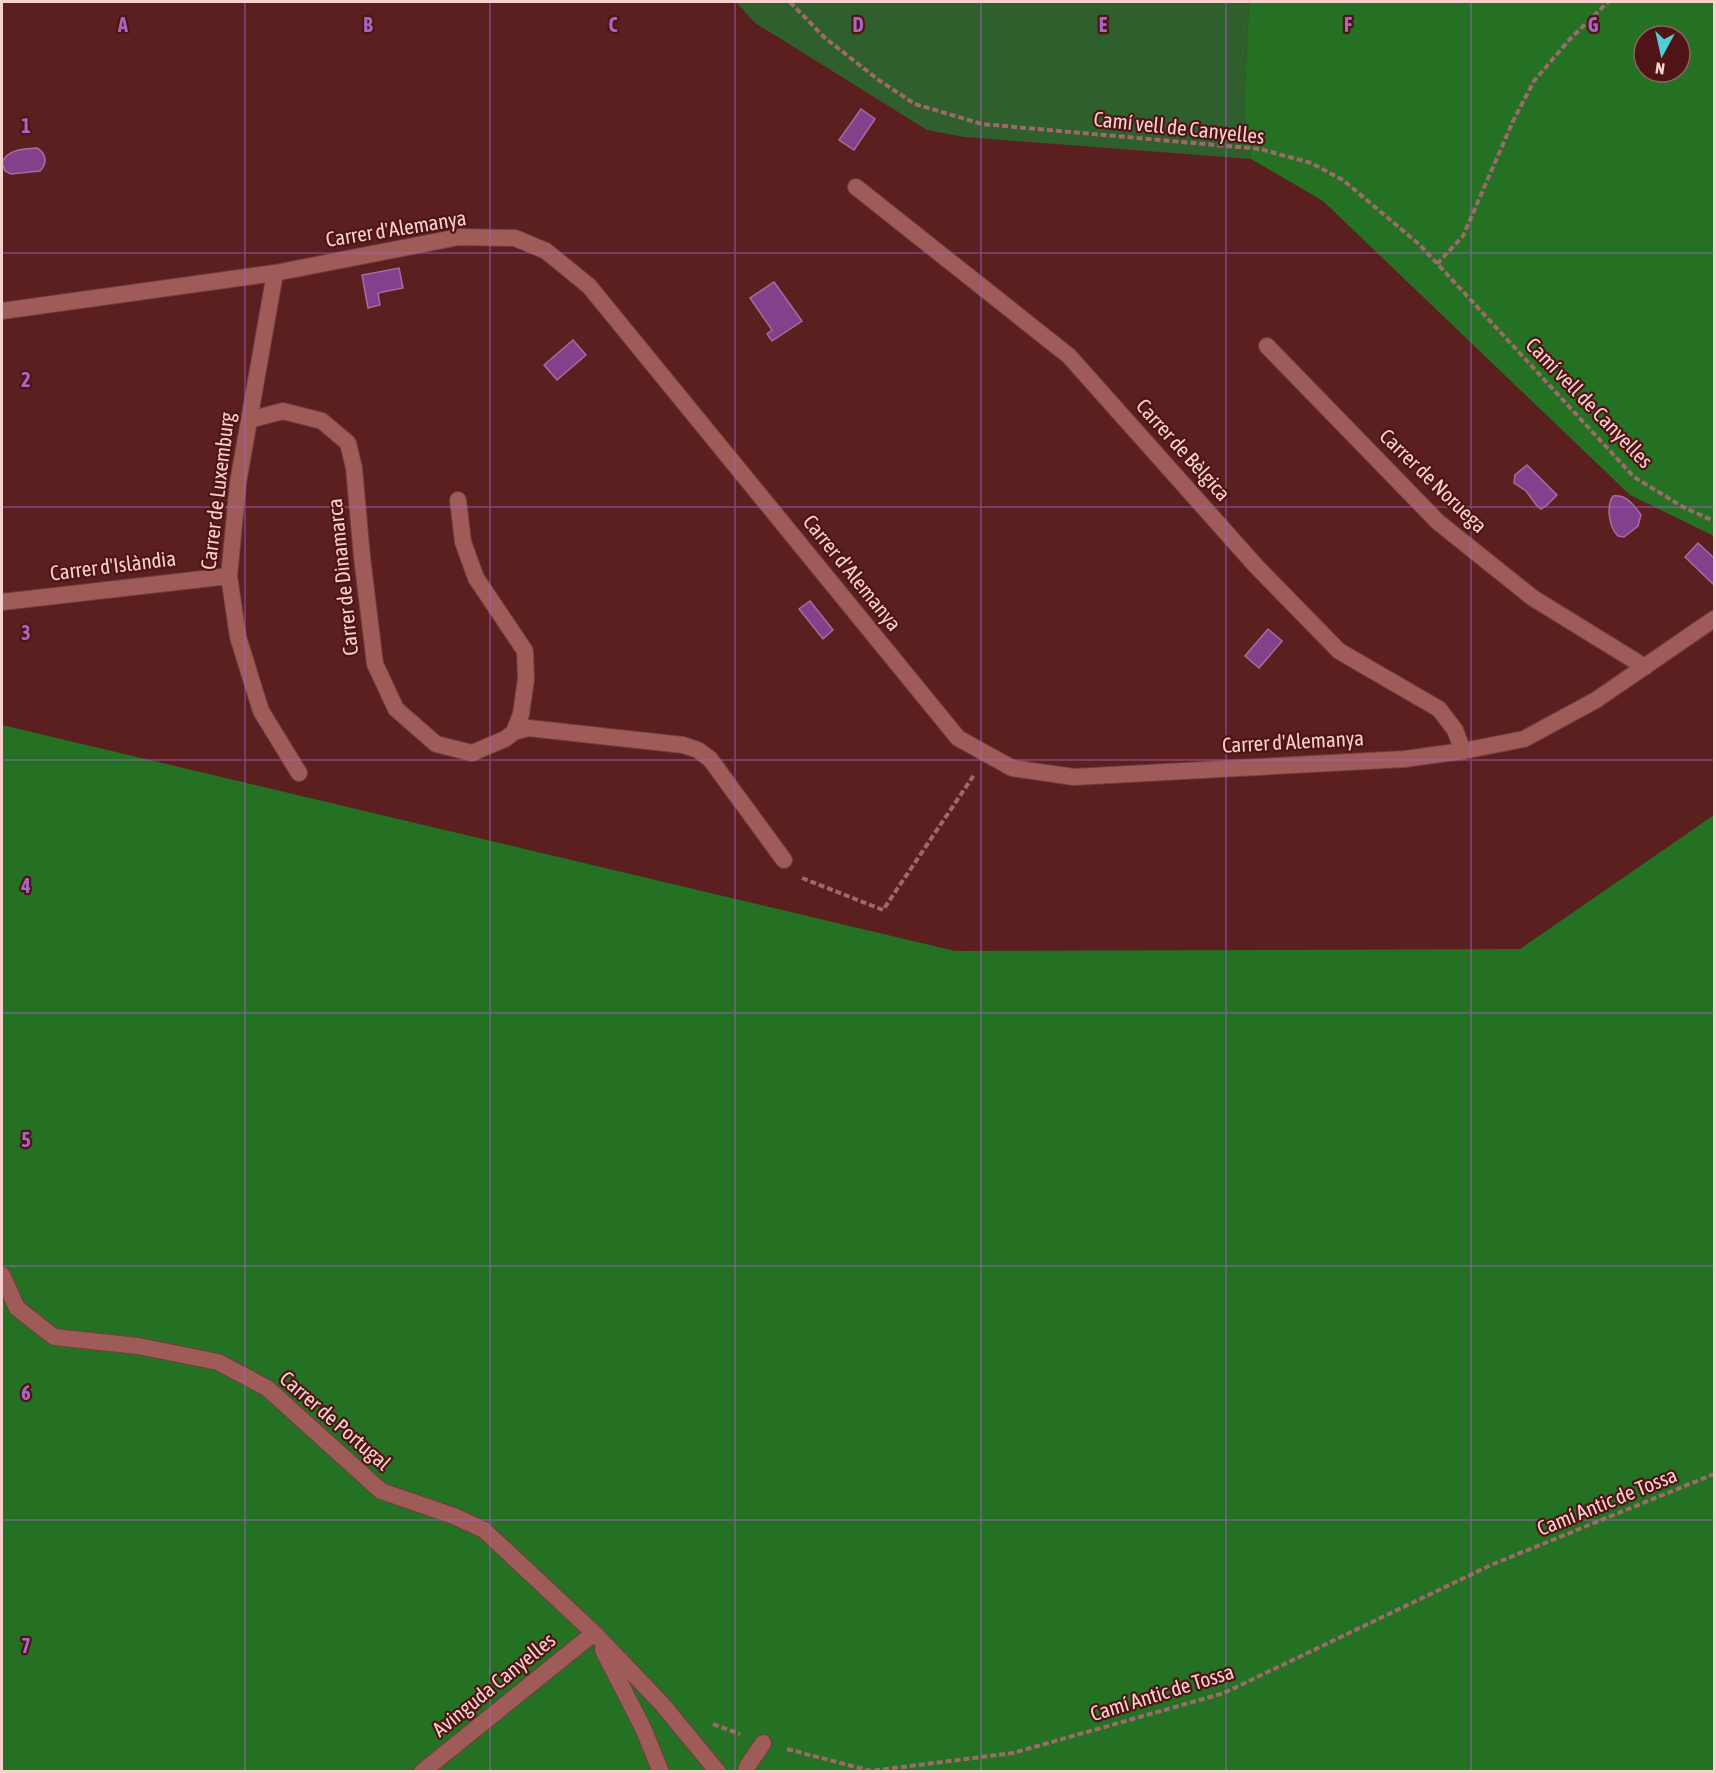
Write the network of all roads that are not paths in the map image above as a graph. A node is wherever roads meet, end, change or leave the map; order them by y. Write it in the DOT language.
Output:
graph roads {
  1 [pos="856,187"];
  2 [pos="275,273"];
  3 [pos="2,311"];
  4 [pos="1267,346"];
  5 [pos="249,420"];
  6 [pos="458,500"];
  7 [pos="229,576"];
  8 [pos="2,602"];
  9 [pos="1714,620"];
  10 [pos="1646,667"];
  11 [pos="514,732"];
  12 [pos="1463,751"];
  13 [pos="299,773"];
  14 [pos="784,860"];
  15 [pos="2,1275"];
  16 [pos="594,1633"];
  17 [pos="643,1728"];
  18 [pos="763,1743"];
  19 [pos="422,1772"];
  20 [pos="661,1772"];
  21 [pos="674,1772"];
  22 [pos="718,1772"];
  23 [pos="746,1772"];
  1 -- 12 [label="street, Carrer de Bèlgica"];
  2 -- 3 [label="street, Carrer d'Alemanya"];
  2 -- 5 [label="street, Carrer de Luxemburg"];
  2 -- 12 [label="street, Carrer d'Alemanya"];
  4 -- 10 [label="street, Carrer de Noruega"];
  5 -- 7 [label="street, Carrer de Luxemburg"];
  5 -- 11 [label="street, Carrer de Dinamarca"];
  6 -- 11 [label="street"];
  7 -- 8 [label="street, Carrer d'Islàndia"];
  7 -- 13 [label="street, Carrer de Luxemburg"];
  9 -- 10 [label="street, Carrer d'Alemanya"];
  10 -- 12 [label="street, Carrer d'Alemanya"];
  11 -- 14 [label="street, Carrer de Dinamarca"];
  15 -- 16 [label="street, Carrer de Portugal"];
  16 -- 17 [label="street, Carrer de Portugal"];
  16 -- 19 [label="street, Avinguda Canyelles"];
  16 -- 22 [label="street, Carrer de Portugal"];
  17 -- 20 [label="street, Carrer de Portugal"];
  17 -- 21 [label="street, Carrer de Portugal"];
  18 -- 23 [label="street"];
}
